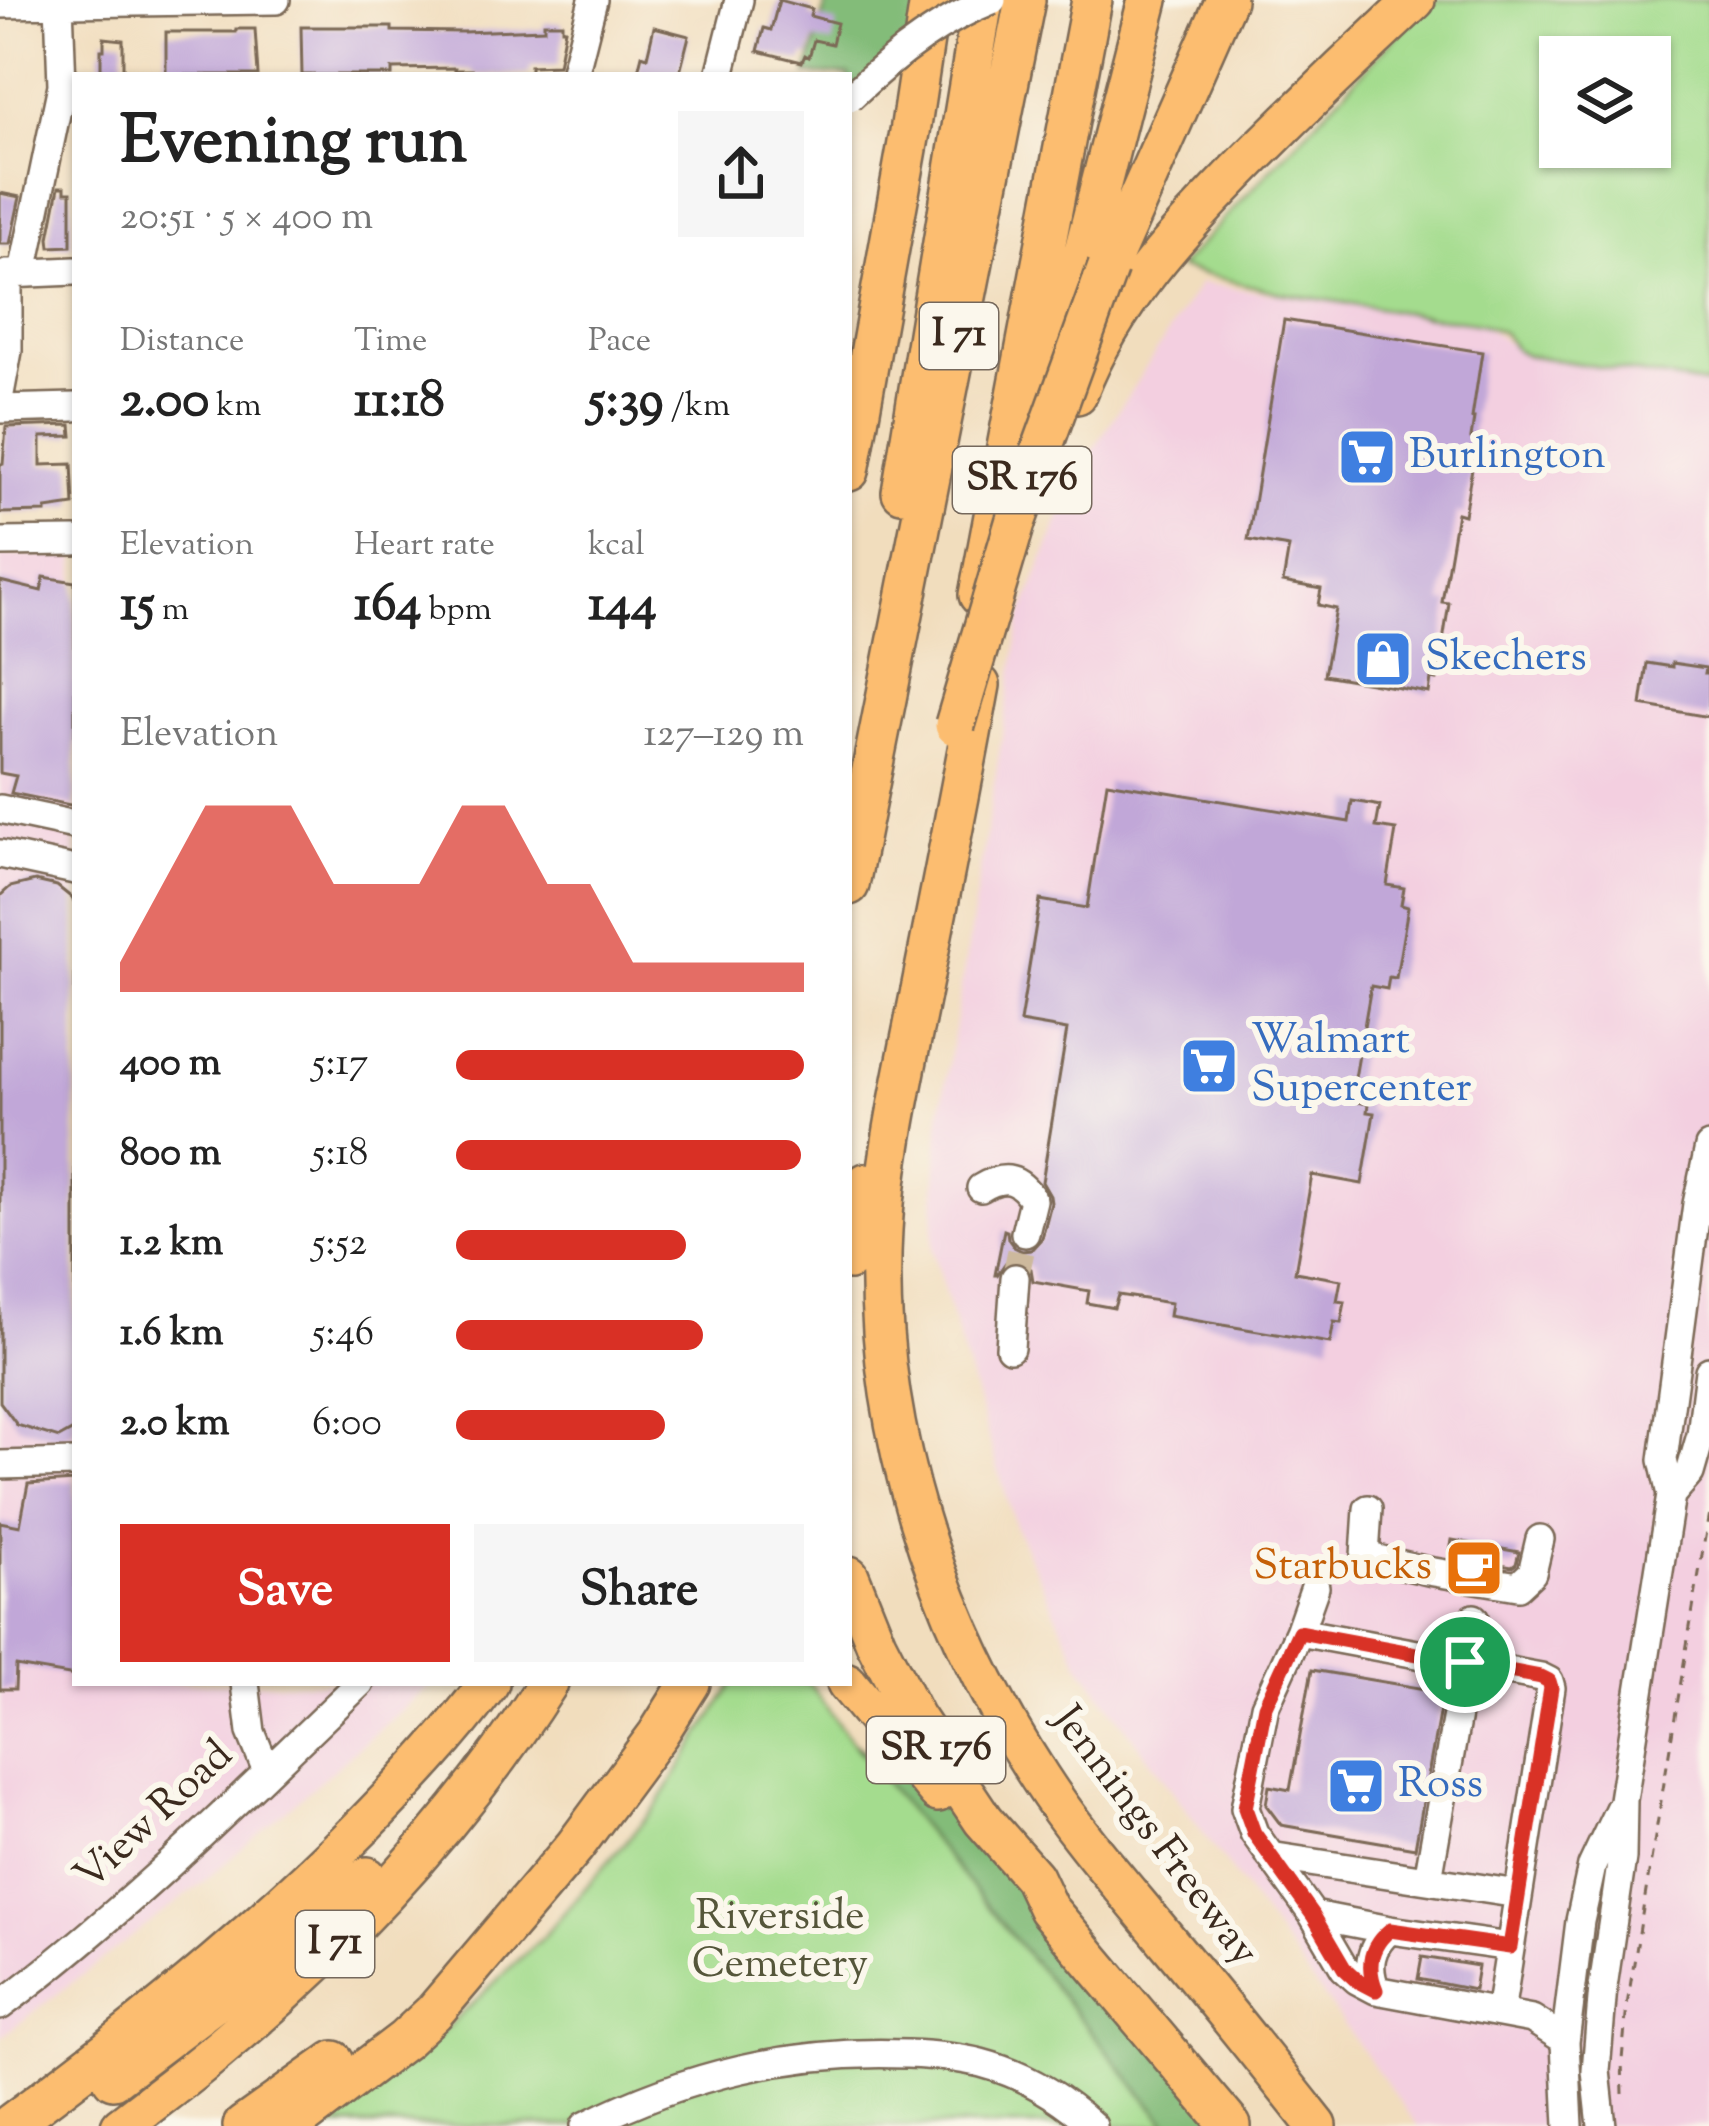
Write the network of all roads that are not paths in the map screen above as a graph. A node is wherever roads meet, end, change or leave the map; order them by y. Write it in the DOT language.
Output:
graph roads {
  1 [pos="276,0"];
  2 [pos="593,0"];
  3 [pos="740,0"];
  4 [pos="930,0"];
  5 [pos="988,0"];
  6 [pos="1025,0"];
  7 [pos="1092,0"];
  8 [pos="1148,0"];
  9 [pos="1170,0"];
  10 [pos="1197,0"];
  11 [pos="1226,0"];
  12 [pos="1415,0"];
  13 [pos="59,3"];
  14 [pos="0,4"];
  15 [pos="1182,71"];
  16 [pos="575,72"];
  17 [pos="721,72"];
  18 [pos="852,95"];
  19 [pos="64,135"];
  20 [pos="1096,259"];
  21 [pos="72,271"];
  22 [pos="10,273"];
  23 [pos="0,394"];
  24 [pos="72,407"];
  25 [pos="0,409"];
  26 [pos="852,454"];
  27 [pos="72,541"];
  28 [pos="0,542"];
  29 [pos="965,719"];
  30 [pos="852,768"];
  31 [pos="0,809"];
  32 [pos="72,824"];
  33 [pos="0,854"];
  34 [pos="72,869"];
  35 [pos="852,870"];
  36 [pos="1709,1148"];
  37 [pos="982,1188"];
  38 [pos="1025,1233"];
  39 [pos="852,1246"];
  40 [pos="1015,1278"];
  41 [pos="1010,1348"];
  42 [pos="1709,1372"];
  43 [pos="72,1463"];
  44 [pos="0,1465"];
  45 [pos="1671,1495"];
  46 [pos="1368,1508"];
  47 [pos="1540,1539"];
  48 [pos="852,1583"];
  49 [pos="1315,1587"];
  50 [pos="1474,1618"];
  51 [pos="1299,1632"];
  52 [pos="1465,1662"];
  53 [pos="245,1686"];
  54 [pos="357,1686"];
  55 [pos="487,1686"];
  56 [pos="546,1686"];
  57 [pos="688,1686"];
  58 [pos="851,1686"];
  59 [pos="517,1730"];
  60 [pos="267,1771"];
  61 [pos="1623,1800"];
  62 [pos="575,1846"];
  63 [pos="1270,1856"];
  64 [pos="1428,1879"];
  65 [pos="1518,1894"];
  66 [pos="1048,1909"];
  67 [pos="1313,1915"];
  68 [pos="1390,1930"];
  69 [pos="1510,1947"];
  70 [pos="1376,1990"];
  71 [pos="1570,2004"];
  72 [pos="0,2006"];
  73 [pos="1500,2013"];
  74 [pos="1532,2019"];
  75 [pos="1565,2040"];
  76 [pos="8,2126"];
  77 [pos="46,2126"];
  78 [pos="121,2126"];
  79 [pos="243,2126"];
  80 [pos="291,2126"];
  81 [pos="585,2126"];
  82 [pos="1093,2126"];
  83 [pos="1231,2126"];
  84 [pos="1317,2126"];
  85 [pos="1569,2126"];
  86 [pos="1602,2126"];
  1 -- 13 [label="street"];
  2 -- 16 [label="street"];
  3 -- 17 [label="street"];
  4 -- 26 [label="highway"];
  5 -- 18 [label="street, bridge"];
  5 -- 30 [label="highway"];
  6 -- 35 [label="highway, I 71"];
  7 -- 29 [label="highway, I 71, bridge"];
  8 -- 20 [label="highway"];
  9 -- 20 [label="highway"];
  10 -- 15 [label="highway"];
  11 -- 15 [label="highway"];
  12 -- 29 [label="highway"];
  13 -- 14 [label="street"];
  13 -- 19 [label="street"];
  15 -- 20 [label="highway"];
  19 -- 22 [label="street"];
  20 -- 29 [label="highway, bridge"];
  21 -- 22 [label="street"];
  22 -- 23 [label="street"];
  24 -- 25 [label="street"];
  27 -- 28 [label="street"];
  29 -- 39 [label="highway, I 71"];
  29 -- 84 [label="highway, Jennings Freeway / SR 176"];
  31 -- 32 [label="street"];
  33 -- 34 [label="street"];
  36 -- 45 [label="street"];
  37 -- 38 [label="street"];
  40 -- 41 [label="street"];
  42 -- 45 [label="street"];
  43 -- 44 [label="street"];
  45 -- 61 [label="street"];
  46 -- 47 [label="street"];
  48 -- 66 [label="highway, SR 176"];
  49 -- 51 [label="street"];
  50 -- 52 [label="street"];
  51 -- 52 [label="street"];
  51 -- 63 [label="street"];
  52 -- 64 [label="street"];
  52 -- 65 [label="street"];
  53 -- 60 [label="street"];
  54 -- 60 [label="street, View Road"];
  55 -- 76 [label="highway"];
  56 -- 59 [label="highway, I 71"];
  57 -- 62 [label="highway, I 71"];
  58 -- 66 [label="highway"];
  59 -- 77 [label="highway"];
  59 -- 78 [label="highway, I 71"];
  60 -- 72 [label="street, View Road"];
  61 -- 71 [label="street"];
  61 -- 86 [label="street"];
  62 -- 79 [label="highway, I 71"];
  62 -- 80 [label="highway"];
  63 -- 64 [label="street"];
  63 -- 67 [label="street"];
  64 -- 65 [label="street"];
  65 -- 69 [label="street"];
  66 -- 83 [label="highway, SR 176"];
  67 -- 68 [label="street"];
  67 -- 70 [label="street"];
  68 -- 69 [label="street"];
  68 -- 70 [label="street"];
  69 -- 73 [label="street"];
  70 -- 73 [label="street"];
  71 -- 74 [label="street"];
  71 -- 75 [label="street"];
  73 -- 74 [label="street"];
  74 -- 75 [label="street"];
  75 -- 85 [label="street"];
  81 -- 82 [label="street"];
}
